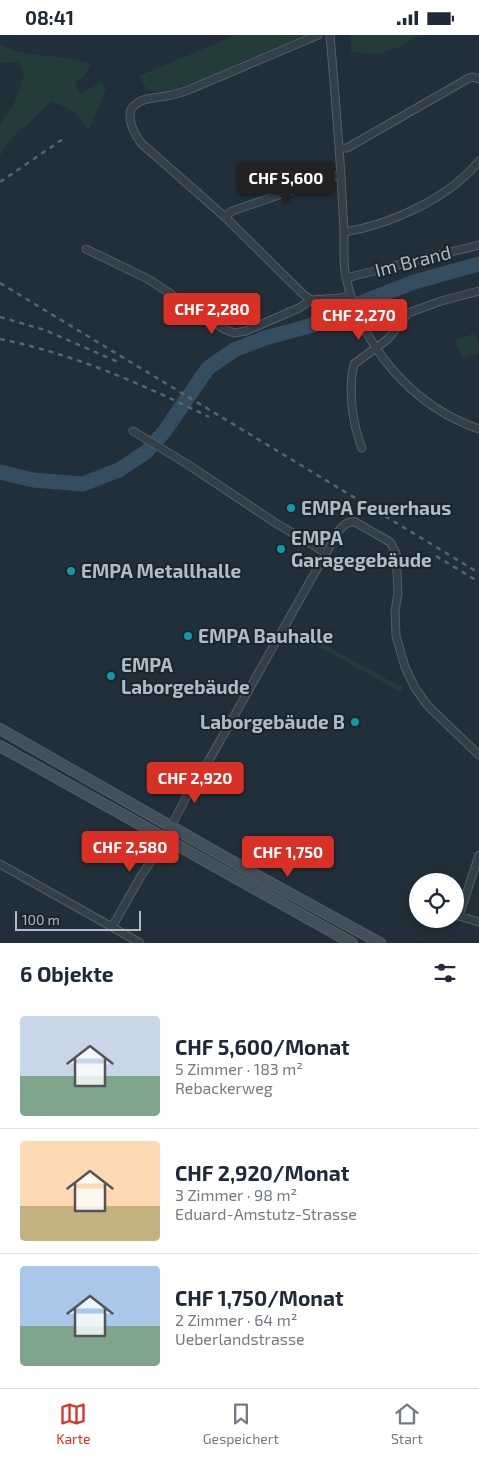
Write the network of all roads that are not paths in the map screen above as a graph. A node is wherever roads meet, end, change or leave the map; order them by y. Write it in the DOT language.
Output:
graph roads {
  1 [pos="318,35"];
  2 [pos="330,35"];
  3 [pos="479,79"];
  4 [pos="339,149"];
  5 [pos="479,161"];
  6 [pos="341,175"];
  7 [pos="225,217"];
  8 [pos="344,232"];
  9 [pos="479,245"];
  10 [pos="86,249"];
  11 [pos="346,278"];
  12 [pos="479,291"];
  13 [pos="352,297"];
  14 [pos="312,300"];
  15 [pos="376,349"];
  16 [pos="479,429"];
  17 [pos="133,431"];
  18 [pos="362,448"];
  19 [pos="326,553"];
  20 [pos="0,729"];
  21 [pos="0,746"];
  22 [pos="479,755"];
  23 [pos="171,826"];
  24 [pos="164,838"];
  25 [pos="479,855"];
  26 [pos="0,864"];
  27 [pos="479,923"];
  28 [pos="112,927"];
  29 [pos="140,943"];
  30 [pos="352,943"];
  31 [pos="380,943"];
  1 -- 7 [label="street"];
  2 -- 4 [label="street"];
  3 -- 4 [label="street"];
  4 -- 6 [label="street"];
  5 -- 8 [label="street"];
  6 -- 7 [label="street"];
  6 -- 8 [label="street"];
  7 -- 14 [label="street"];
  8 -- 11 [label="street"];
  9 -- 11 [label="street, Im Brand"];
  10 -- 14 [label="street"];
  11 -- 13 [label="street"];
  12 -- 15 [label="street"];
  13 -- 14 [label="street"];
  13 -- 15 [label="street"];
  15 -- 16 [label="street"];
  15 -- 18 [label="street"];
  17 -- 19 [label="street"];
  19 -- 22 [label="street"];
  19 -- 23 [label="street"];
  20 -- 23 [label="main road"];
  21 -- 24 [label="main road"];
  23 -- 24 [label="street"];
  23 -- 31 [label="main road"];
  24 -- 28 [label="street"];
  24 -- 30 [label="main road"];
  25 -- 27 [label="street"];
  26 -- 28 [label="street"];
  28 -- 29 [label="street"];
}
